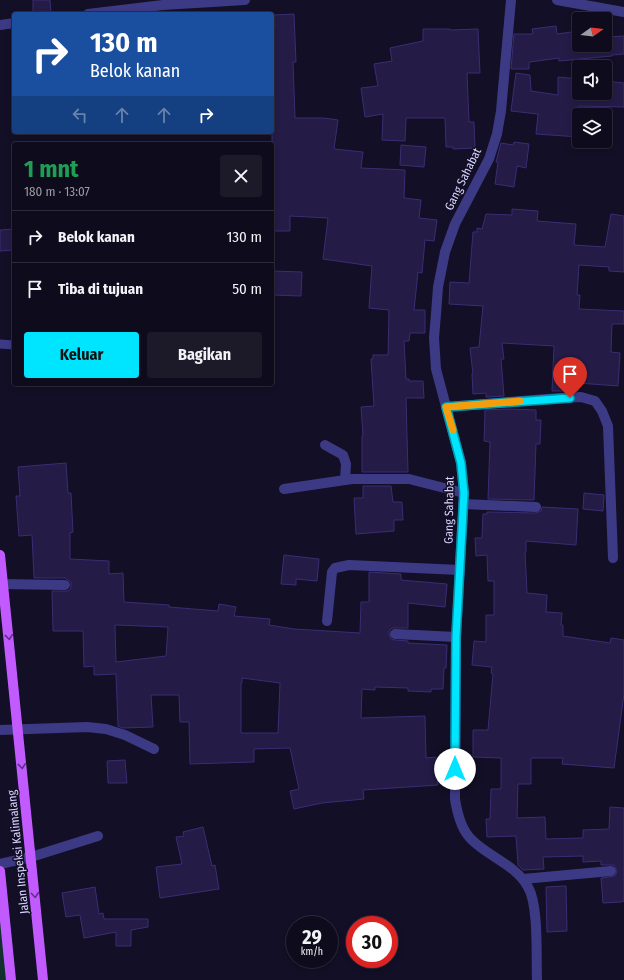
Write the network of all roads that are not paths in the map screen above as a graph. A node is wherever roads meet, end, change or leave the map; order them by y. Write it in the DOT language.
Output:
graph roads {
  1 [pos="245,0"];
  2 [pos="511,0"];
  3 [pos="558,0"];
  4 [pos="105,12"];
  5 [pos="624,12"];
  6 [pos="12,23"];
  7 [pos="0,25"];
  8 [pos="0,344"];
  9 [pos="12,346"];
  10 [pos="446,407"];
  11 [pos="324,445"];
  12 [pos="345,480"];
  13 [pos="284,489"];
  14 [pos="464,493"];
  15 [pos="463,504"];
  16 [pos="536,507"];
  17 [pos="0,555"];
  18 [pos="613,558"];
  19 [pos="460,570"];
  20 [pos="1,584"];
  21 [pos="65,585"];
  22 [pos="327,621"];
  23 [pos="395,634"];
  24 [pos="456,637"];
  25 [pos="0,730"];
  26 [pos="18,730"];
  27 [pos="154,749"];
  28 [pos="98,836"];
  29 [pos="31,857"];
  30 [pos="0,864"];
  31 [pos="0,871"];
  32 [pos="610,871"];
  33 [pos="523,879"];
  34 [pos="11,980"];
  35 [pos="43,980"];
  36 [pos="537,980"];
  1 -- 4 [label="street"];
  2 -- 10 [label="street, Gang Sahabat"];
  3 -- 5 [label="street"];
  6 -- 7 [label="street"];
  8 -- 9 [label="lane"];
  10 -- 14 [label="street, Gang Sahabat"];
  10 -- 18 [label="street"];
  11 -- 12 [label="street"];
  12 -- 13 [label="street"];
  12 -- 14 [label="street"];
  14 -- 15 [label="street, Gang Sahabat"];
  15 -- 16 [label="street"];
  15 -- 19 [label="street, Gang Sahabat"];
  17 -- 20 [label="main road, Jalan Inspeksi Kalimalang"];
  19 -- 22 [label="street"];
  19 -- 24 [label="street, Gang Sahabat"];
  20 -- 21 [label="street"];
  20 -- 26 [label="main road, Jalan Inspeksi Kalimalang, one-way"];
  23 -- 24 [label="street"];
  24 -- 33 [label="street, Gang Sahabat"];
  25 -- 26 [label="street"];
  26 -- 27 [label="street"];
  26 -- 29 [label="main road, Jalan Inspeksi Kalimalang, one-way"];
  28 -- 29 [label="street"];
  29 -- 30 [label="street"];
  29 -- 35 [label="main road, Jalan Inspeksi Kalimalang, one-way"];
  31 -- 34 [label="main road, Jalan Inspeksi Kalimalang"];
  32 -- 33 [label="street"];
  33 -- 36 [label="street, Gang Sahabat"];
}
